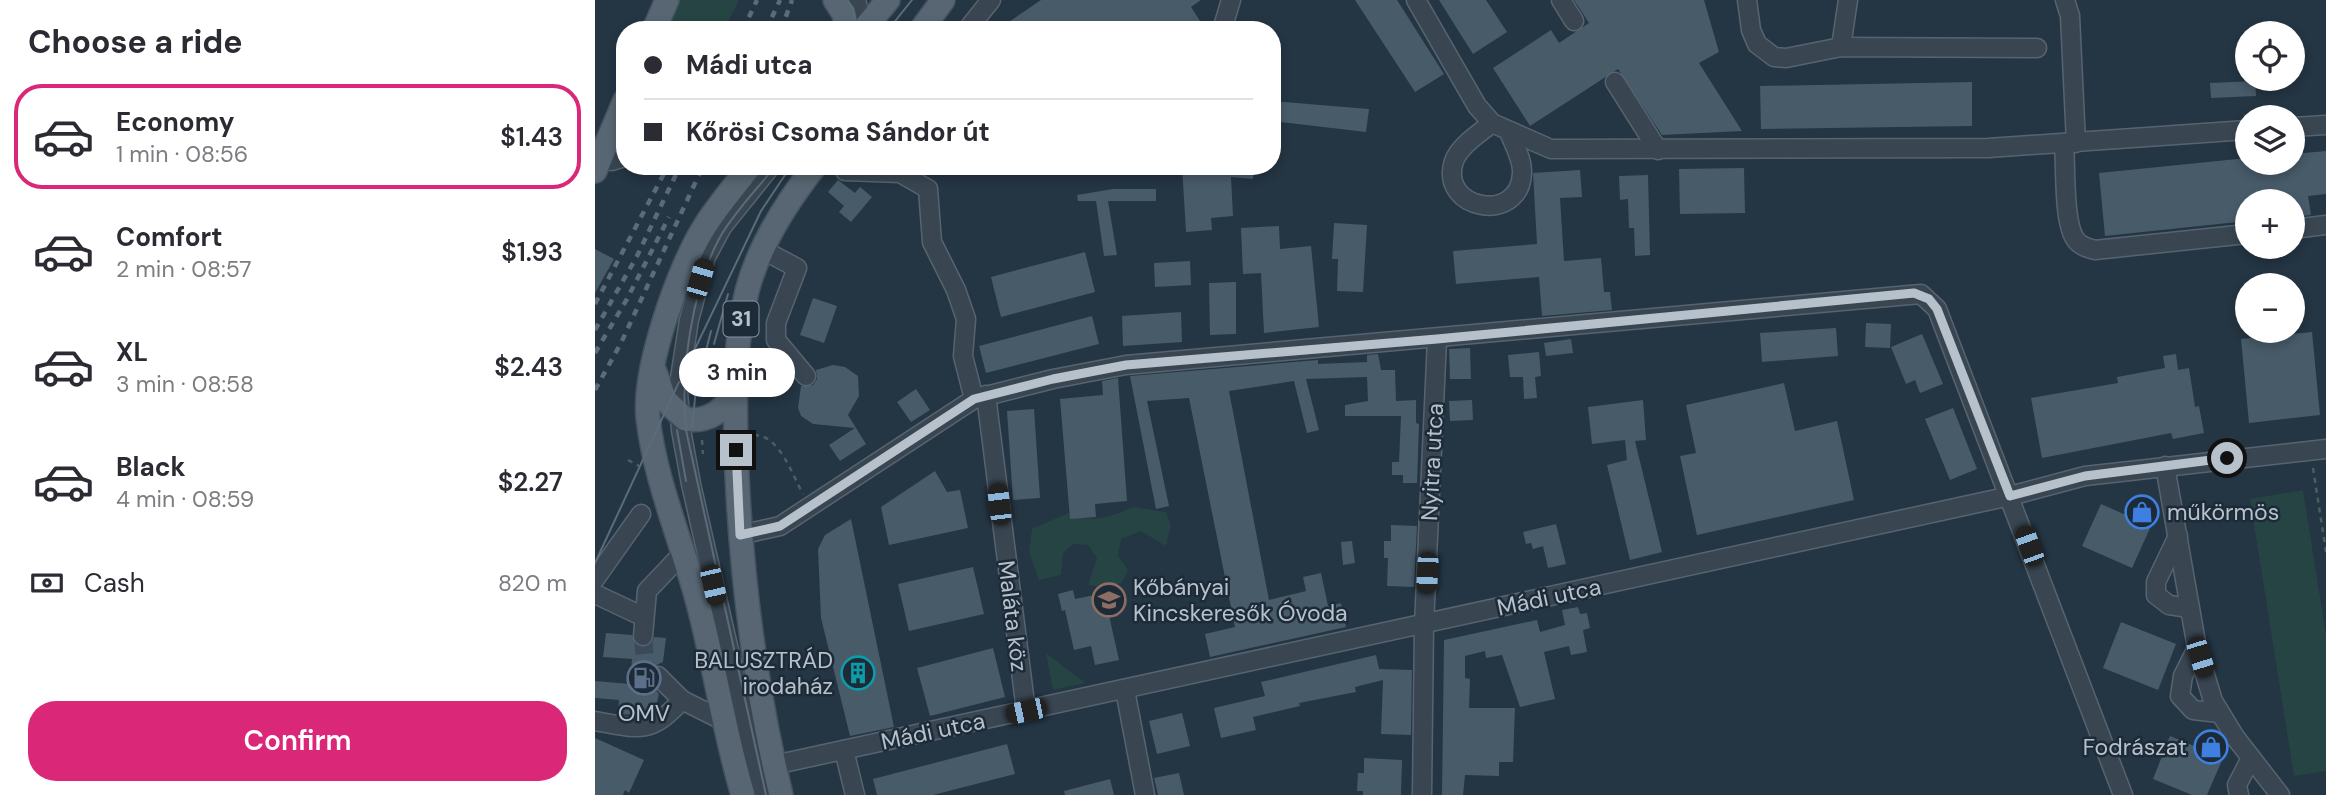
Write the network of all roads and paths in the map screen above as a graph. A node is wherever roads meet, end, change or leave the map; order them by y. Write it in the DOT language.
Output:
graph roads {
  1 [pos="667,0"];
  2 [pos="835,0"];
  3 [pos="856,0"];
  4 [pos="888,0"];
  5 [pos="943,0"];
  6 [pos="991,0"];
  7 [pos="1231,0"];
  8 [pos="1416,0"];
  9 [pos="1561,0"];
  10 [pos="1747,0"];
  11 [pos="1848,0"];
  12 [pos="2065,0"];
  13 [pos="658,21"];
  14 [pos="851,21"];
  15 [pos="858,21"];
  16 [pos="867,21"];
  17 [pos="928,21"];
  18 [pos="974,21"];
  19 [pos="1225,21"];
  20 [pos="1574,21"];
  21 [pos="1841,47"];
  22 [pos="1593,48"];
  23 [pos="2037,48"];
  24 [pos="1615,82"];
  25 [pos="616,121"];
  26 [pos="1492,123"];
  27 [pos="2326,125"];
  28 [pos="2305,126"];
  29 [pos="2235,131"];
  30 [pos="1509,132"];
  31 [pos="2070,144"];
  32 [pos="1658,150"];
  33 [pos="616,160"];
  34 [pos="598,163"];
  35 [pos="743,175"];
  36 [pos="764,175"];
  37 [pos="809,175"];
  38 [pos="904,175"];
  39 [pos="2326,225"];
  40 [pos="2305,228"];
  41 [pos="2235,235"];
  42 [pos="763,250"];
  43 [pos="1437,339"];
  44 [pos="653,362"];
  45 [pos="806,376"];
  46 [pos="735,391"];
  47 [pos="980,397"];
  48 [pos="680,416"];
  49 [pos="736,436"];
  50 [pos="2318,450"];
  51 [pos="2165,466"];
  52 [pos="2010,496"];
  53 [pos="809,506"];
  54 [pos="641,514"];
  55 [pos="740,535"];
  56 [pos="2178,537"];
  57 [pos="684,552"];
  58 [pos="2326,552"];
  59 [pos="595,579"];
  60 [pos="595,594"];
  61 [pos="2189,608"];
  62 [pos="644,617"];
  63 [pos="1424,625"];
  64 [pos="643,636"];
  65 [pos="2197,648"];
  66 [pos="658,676"];
  67 [pos="1125,690"];
  68 [pos="682,701"];
  69 [pos="1026,711"];
  70 [pos="2219,713"];
  71 [pos="595,721"];
  72 [pos="724,721"];
  73 [pos="844,750"];
  74 [pos="2251,758"];
  75 [pos="774,765"];
  76 [pos="743,795"];
  77 [pos="759,795"];
  78 [pos="781,795"];
  79 [pos="855,795"];
  80 [pos="1145,795"];
  81 [pos="1422,795"];
  82 [pos="2123,795"];
  83 [pos="2239,795"];
  84 [pos="2280,795"];
  1 -- 13 [label="main road"];
  2 -- 14 [label="main road"];
  3 -- 15 [label="street"];
  4 -- 16 [label="main road"];
  5 -- 17 [label="main road"];
  6 -- 18 [label="street"];
  7 -- 19 [label="street"];
  8 -- 26 [label="street"];
  9 -- 20 [label="street"];
  10 -- 21 [label="street"];
  11 -- 21 [label="street"];
  12 -- 31 [label="street"];
  21 -- 23 [label="street"];
  22 -- 24 [label="path"];
  24 -- 32 [label="street"];
  25 -- 34 [label="main road"];
  26 -- 30 [label="street"];
  26 -- 30 [label="street"];
  27 -- 28 [label="street"];
  29 -- 31 [label="street"];
  30 -- 32 [label="street"];
  31 -- 32 [label="street"];
  31 -- 41 [label="street"];
  33 -- 34 [label="street"];
  35 -- 44 [label="main road"];
  36 -- 48 [label="street"];
  37 -- 42 [label="main road, 31"];
  38 -- 47 [label="street, Maláta köz"];
  39 -- 40 [label="street"];
  42 -- 45 [label="street"];
  42 -- 46 [label="main road, 31"];
  43 -- 47 [label="street"];
  43 -- 52 [label="street"];
  43 -- 63 [label="street, Nyitra utca"];
  44 -- 48 [label="main road"];
  44 -- 57 [label="main road"];
  46 -- 48 [label="main road"];
  46 -- 49 [label="main road, 31"];
  47 -- 53 [label="street"];
  47 -- 69 [label="street, Maláta köz"];
  48 -- 77 [label="street"];
  49 -- 53 [label="path"];
  49 -- 55 [label="main road, 31"];
  50 -- 51 [label="street, Mádi utca"];
  50 -- 58 [label="path"];
  51 -- 52 [label="street, Mádi utca"];
  51 -- 56 [label="street"];
  52 -- 63 [label="street, Mádi utca"];
  52 -- 82 [label="street"];
  53 -- 55 [label="street"];
  54 -- 59 [label="street"];
  55 -- 75 [label="main road, 31"];
  56 -- 61 [label="street"];
  56 -- 61 [label="street"];
  57 -- 62 [label="street"];
  57 -- 72 [label="main road"];
  60 -- 62 [label="street"];
  61 -- 65 [label="street"];
  62 -- 64 [label="street"];
  63 -- 67 [label="street, Mádi utca"];
  63 -- 81 [label="street, Nyitra utca"];
  65 -- 70 [label="street"];
  65 -- 70 [label="street"];
  66 -- 68 [label="street"];
  67 -- 69 [label="street, Mádi utca"];
  67 -- 80 [label="street"];
  68 -- 71 [label="street"];
  68 -- 72 [label="street"];
  69 -- 73 [label="street, Mádi utca"];
  70 -- 74 [label="street"];
  72 -- 76 [label="main road"];
  73 -- 75 [label="street, Mádi utca"];
  73 -- 79 [label="street"];
  74 -- 83 [label="street"];
  74 -- 84 [label="street"];
  75 -- 78 [label="main road, 31"];
}
